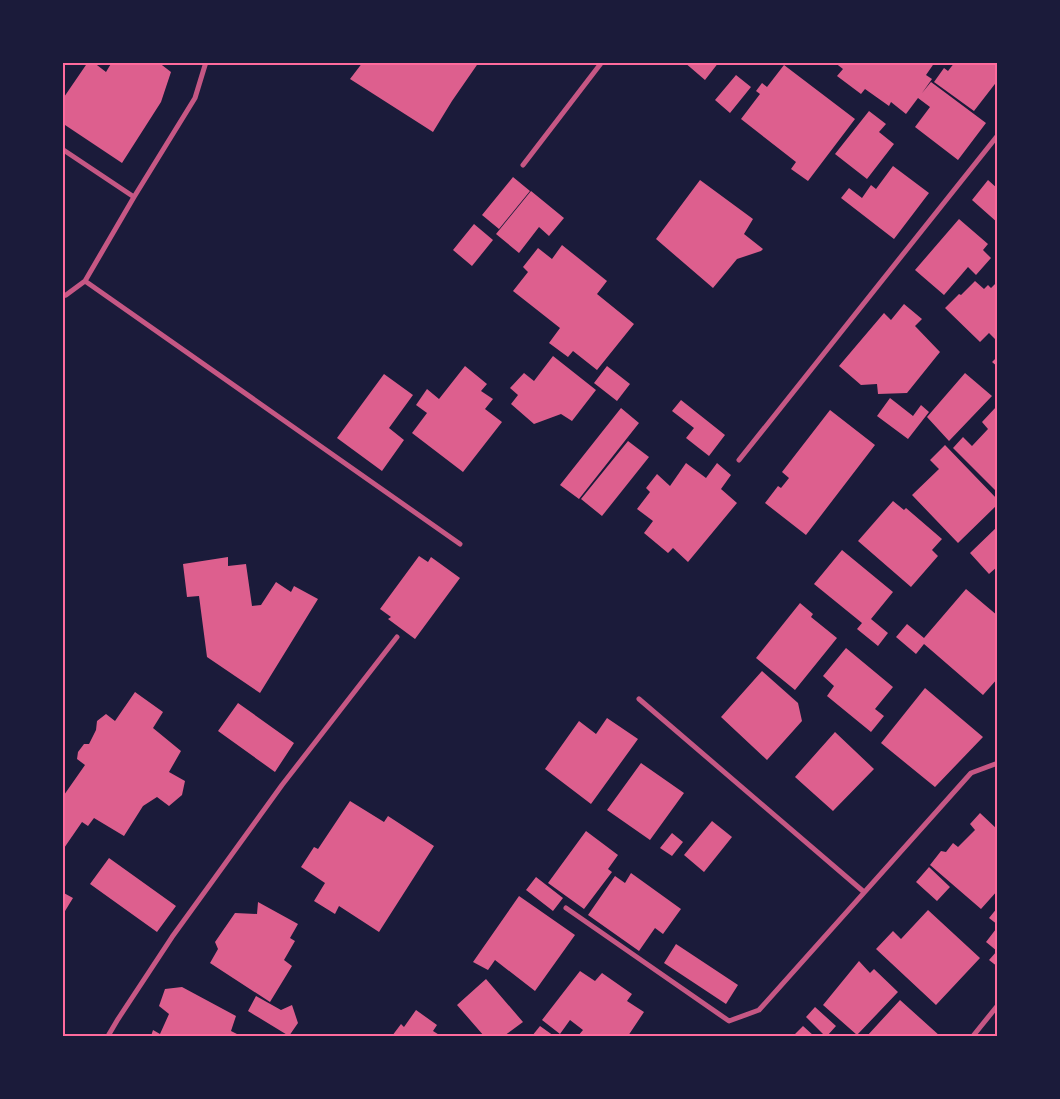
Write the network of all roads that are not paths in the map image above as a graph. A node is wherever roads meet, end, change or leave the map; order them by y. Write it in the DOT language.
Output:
graph roads {
  1 [pos="206,62"];
  2 [pos="602,62"];
  3 [pos="998,135"];
  4 [pos="62,149"];
  5 [pos="523,165"];
  6 [pos="134,197"];
  7 [pos="86,281"];
  8 [pos="62,296"];
  9 [pos="739,460"];
  10 [pos="460,544"];
  11 [pos="397,637"];
  12 [pos="639,699"];
  13 [pos="998,763"];
  14 [pos="864,892"];
  15 [pos="566,908"];
  16 [pos="998,1005"];
  17 [pos="108,1036"];
  18 [pos="973,1036"];
  1 -- 6 [label="street"];
  2 -- 5 [label="street"];
  3 -- 9 [label="street"];
  4 -- 6 [label="street"];
  6 -- 7 [label="street"];
  7 -- 8 [label="street"];
  7 -- 10 [label="street"];
  11 -- 17 [label="street"];
  12 -- 14 [label="street"];
  13 -- 14 [label="street"];
  14 -- 15 [label="street"];
  16 -- 18 [label="street"];
}
